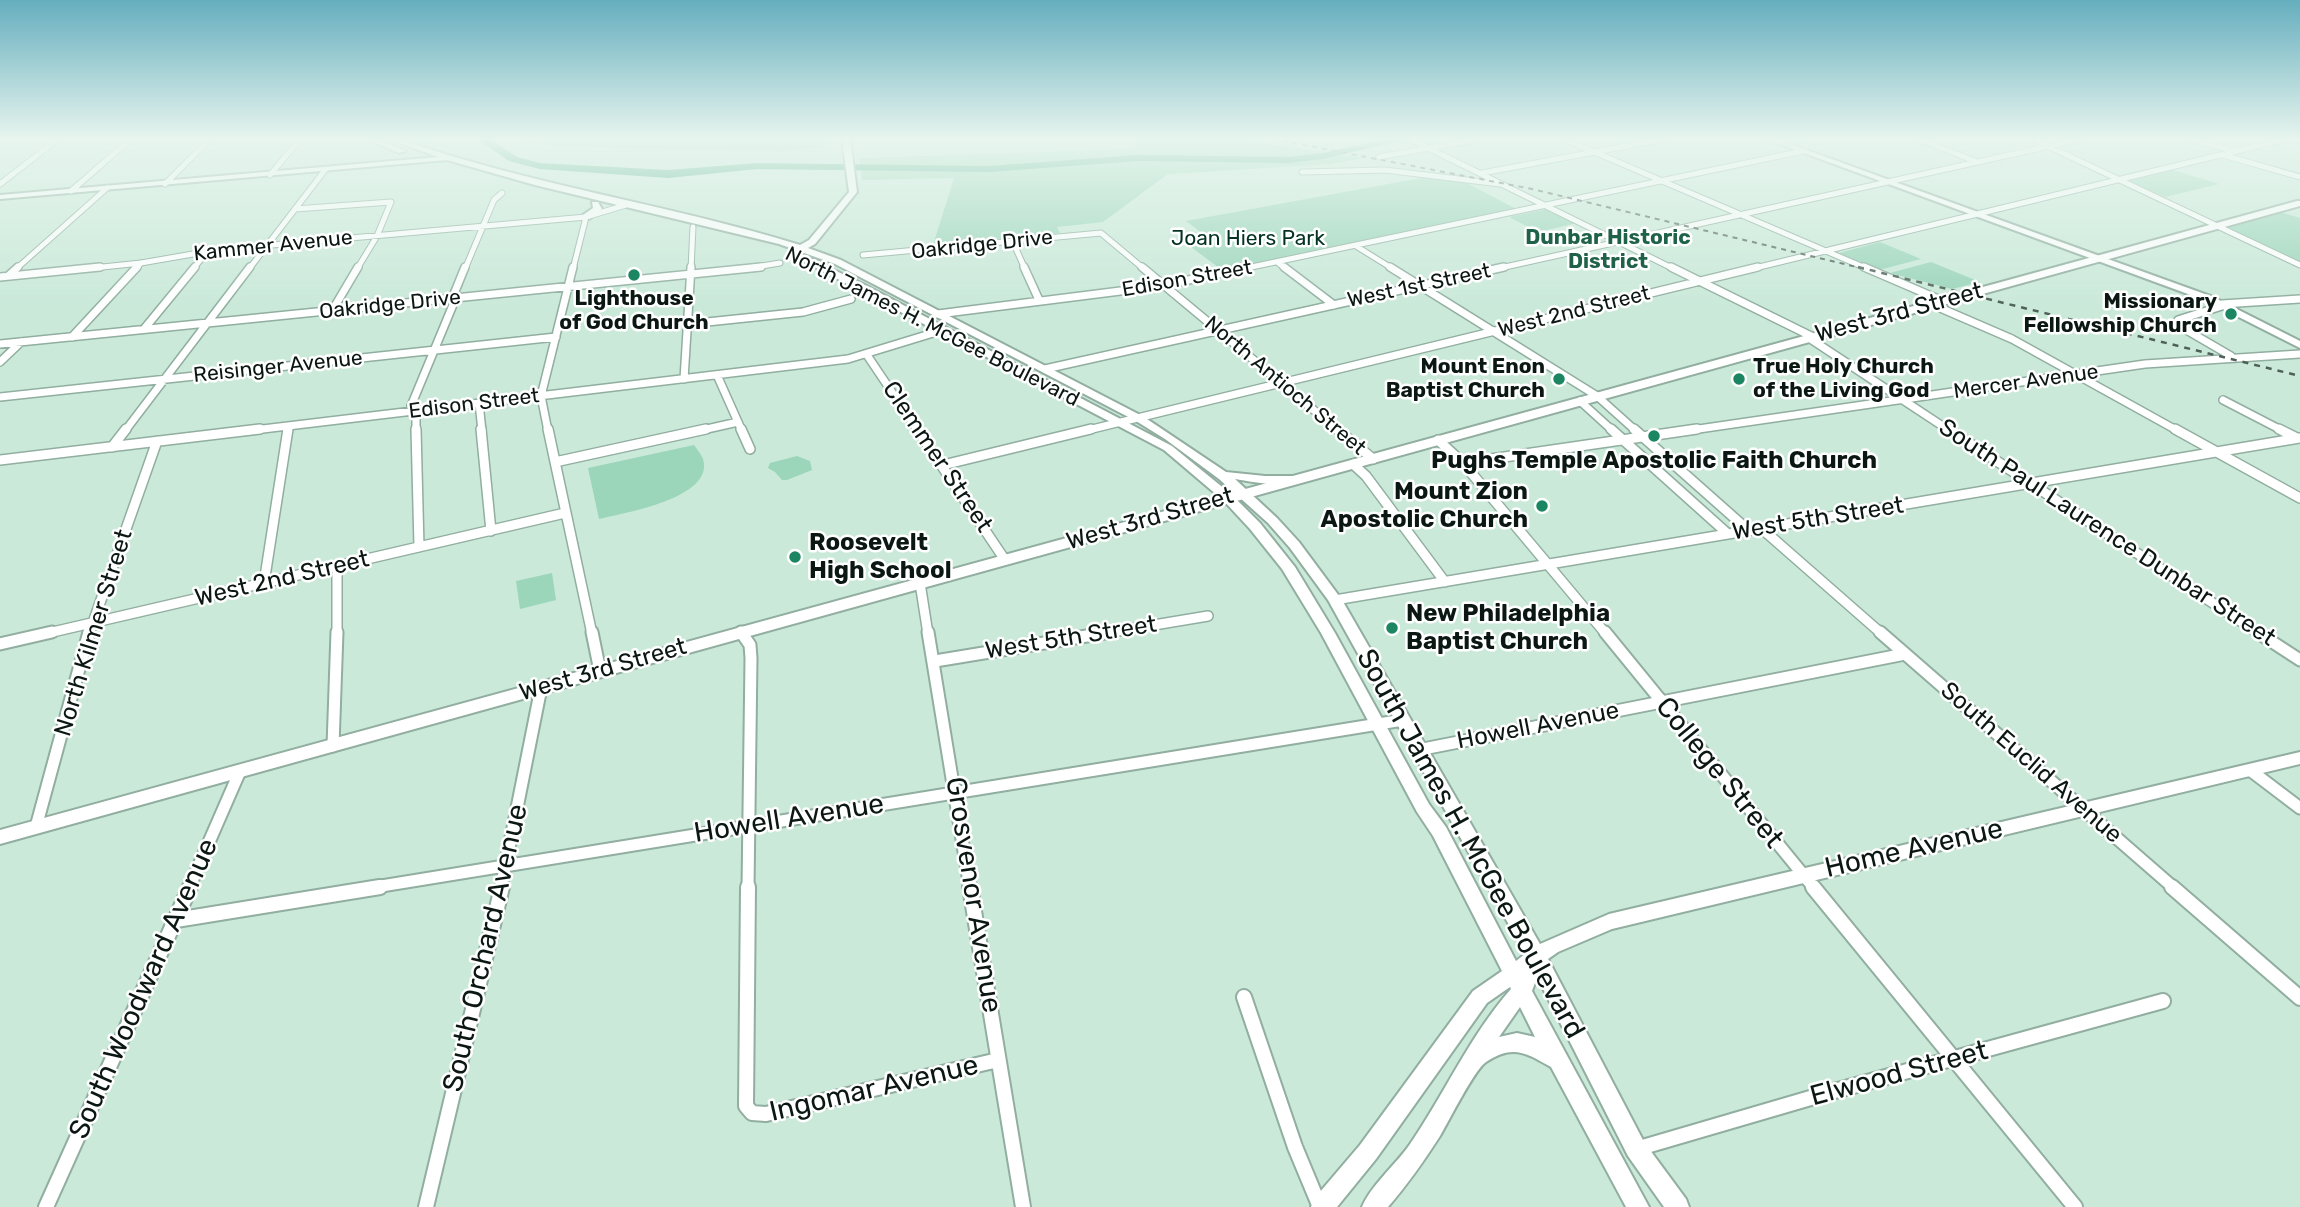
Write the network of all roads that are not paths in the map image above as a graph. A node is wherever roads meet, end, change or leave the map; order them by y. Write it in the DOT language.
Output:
graph roads {
  1 [pos="20,195"];
  2 [pos="99,195"];
  3 [pos="306,195"];
  4 [pos="499,195"];
  5 [pos="562,195"];
  6 [pos="591,195"];
  7 [pos="851,195"];
  8 [pos="1528,195"];
  9 [pos="1589,195"];
  10 [pos="1697,195"];
  11 [pos="1825,195"];
  12 [pos="1928,195"];
  13 [pos="2056,195"];
  14 [pos="2152,195"];
  15 [pos="0,197"];
  16 [pos="2300,203"];
  17 [pos="595,204"];
  18 [pos="629,204"];
  19 [pos="1550,206"];
  20 [pos="295,209"];
  21 [pos="616,209"];
  22 [pos="1741,214"];
  23 [pos="1978,214"];
  24 [pos="586,217"];
  25 [pos="484,226"];
  26 [pos="2217,226"];
  27 [pos="693,227"];
  28 [pos="1101,233"];
  29 [pos="819,234"];
  30 [pos="377,236"];
  31 [pos="1621,241"];
  32 [pos="781,242"];
  33 [pos="1013,242"];
  34 [pos="268,246"];
  35 [pos="1356,246"];
  36 [pos="797,250"];
  37 [pos="208,251"];
  38 [pos="1828,251"];
  39 [pos="863,255"];
  40 [pos="2099,258"];
  41 [pos="1277,262"];
  42 [pos="141,263"];
  43 [pos="780,263"];
  44 [pos="2300,265"];
  45 [pos="690,274"];
  46 [pos="8,276"];
  47 [pos="0,277"];
  48 [pos="1701,281"];
  49 [pos="0,284"];
  50 [pos="1164,285"];
  51 [pos="1419,286"];
  52 [pos="569,287"];
  53 [pos="455,298"];
  54 [pos="850,299"];
  55 [pos="2300,299"];
  56 [pos="1039,300"];
  57 [pos="1937,303"];
  58 [pos="1334,304"];
  59 [pos="2224,305"];
  60 [pos="332,311"];
  61 [pos="938,314"];
  62 [pos="209,323"];
  63 [pos="688,324"];
  64 [pos="144,329"];
  65 [pos="943,330"];
  66 [pos="1218,330"];
  67 [pos="1494,332"];
  68 [pos="72,337"];
  69 [pos="556,337"];
  70 [pos="1811,337"];
  71 [pos="21,342"];
  72 [pos="0,344"];
  73 [pos="2300,345"];
  74 [pos="434,351"];
  75 [pos="2300,354"];
  76 [pos="867,355"];
  77 [pos="2233,358"];
  78 [pos="0,362"];
  79 [pos="1045,369"];
  80 [pos="2076,374"];
  81 [pos="717,375"];
  82 [pos="684,379"];
  83 [pos="165,380"];
  84 [pos="1282,384"];
  85 [pos="541,396"];
  86 [pos="1597,396"];
  87 [pos="0,397"];
  88 [pos="1904,400"];
  89 [pos="2223,400"];
  90 [pos="1580,401"];
  91 [pos="479,404"];
  92 [pos="414,411"];
  93 [pos="1140,419"];
  94 [pos="738,422"];
  95 [pos="1118,423"];
  96 [pos="288,426"];
  97 [pos="1644,438"];
  98 [pos="2299,438"];
  99 [pos="1438,440"];
  100 [pos="1624,440"];
  101 [pos="156,442"];
  102 [pos="112,447"];
  103 [pos="750,449"];
  104 [pos="2217,452"];
  105 [pos="1373,458"];
  106 [pos="0,460"];
  107 [pos="555,462"];
  108 [pos="1463,463"];
  109 [pos="1353,464"];
  110 [pos="943,465"];
  111 [pos="1221,472"];
  112 [pos="1297,479"];
  113 [pos="2032,483"];
  114 [pos="1246,493"];
  115 [pos="1228,498"];
  116 [pos="2300,498"];
  117 [pos="565,513"];
  118 [pos="1761,528"];
  119 [pos="1748,530"];
  120 [pos="491,531"];
  121 [pos="1728,534"];
  122 [pos="419,547"];
  123 [pos="1005,560"];
  124 [pos="1549,564"];
  125 [pos="337,566"];
  126 [pos="1445,582"];
  127 [pos="264,583"];
  128 [pos="920,583"];
  129 [pos="1335,600"];
  130 [pos="1208,616"];
  131 [pos="93,623"];
  132 [pos="741,632"];
  133 [pos="0,644"];
  134 [pos="1905,654"];
  135 [pos="2300,660"];
  136 [pos="934,661"];
  137 [pos="600,671"];
  138 [pos="541,688"];
  139 [pos="1661,702"];
  140 [pos="1403,720"];
  141 [pos="1378,725"];
  142 [pos="333,746"];
  143 [pos="1418,750"];
  144 [pos="2300,758"];
  145 [pos="2250,770"];
  146 [pos="240,771"];
  147 [pos="956,792"];
  148 [pos="2300,808"];
  149 [pos="2082,809"];
  150 [pos="749,826"];
  151 [pos="36,827"];
  152 [pos="0,837"];
  153 [pos="506,865"];
  154 [pos="1803,876"];
  155 [pos="176,920"];
  156 [pos="1535,957"];
  157 [pos="1518,982"];
  158 [pos="1244,997"];
  159 [pos="2300,999"];
  160 [pos="2163,1001"];
  161 [pos="1475,1058"];
  162 [pos="1954,1059"];
  163 [pos="998,1060"];
  164 [pos="1559,1063"];
  165 [pos="1636,1149"];
  166 [pos="46,1207"];
  167 [pos="426,1207"];
  168 [pos="1023,1207"];
  169 [pos="1321,1207"];
  170 [pos="1373,1207"];
  171 [pos="1638,1207"];
  172 [pos="1678,1207"];
  173 [pos="2076,1207"];
  1 -- 15 [label="main road"];
  2 -- 46 [label="street"];
  3 -- 20 [label="street"];
  4 -- 25 [label="street"];
  5 -- 17 [label="main road, North James H. McGee Boulevard"];
  6 -- 18 [label="main road, North James H. McGee Boulevard"];
  7 -- 29 [label="main road"];
  8 -- 19 [label="street, South Paul Laurence Dunbar Street"];
  9 -- 19 [label="street, Edison Street"];
  10 -- 22 [label="street"];
  11 -- 22 [label="street, West 1st Street"];
  12 -- 23 [label="main road"];
  13 -- 23 [label="street, West 2nd Street"];
  14 -- 26 [label="street"];
  16 -- 26 [label="main road, West 3rd Street"];
  17 -- 21 [label="main road, North James H. McGee Boulevard"];
  17 -- 24 [label="main road"];
  18 -- 21 [label="street, Kammer Avenue"];
  18 -- 32 [label="main road, North James H. McGee Boulevard"];
  19 -- 31 [label="street, South Paul Laurence Dunbar Street"];
  19 -- 35 [label="street, Edison Street"];
  20 -- 30 [label="street"];
  20 -- 34 [label="street"];
  21 -- 24 [label="street, Kammer Avenue"];
  21 -- 27 [label="main road, North James H. McGee Boulevard"];
  22 -- 31 [label="street, West 1st Street"];
  22 -- 38 [label="street"];
  23 -- 38 [label="street, West 2nd Street"];
  23 -- 40 [label="main road"];
  24 -- 25 [label="street, Kammer Avenue"];
  24 -- 52 [label="street"];
  25 -- 30 [label="street, Kammer Avenue"];
  25 -- 53 [label="street"];
  26 -- 40 [label="main road, West 3rd Street"];
  26 -- 44 [label="street"];
  27 -- 36 [label="main road, North James H. McGee Boulevard"];
  27 -- 45 [label="street"];
  28 -- 33 [label="street, Oakridge Drive"];
  28 -- 50 [label="street, North Antioch Street"];
  29 -- 32 [label="main road"];
  29 -- 36 [label="main road"];
  30 -- 34 [label="street, Kammer Avenue"];
  30 -- 60 [label="street"];
  31 -- 48 [label="street, South Paul Laurence Dunbar Street"];
  31 -- 51 [label="street, West 1st Street"];
  32 -- 36 [label="main road, North James H. McGee Boulevard"];
  33 -- 39 [label="street, Oakridge Drive"];
  33 -- 56 [label="street"];
  34 -- 37 [label="street, Kammer Avenue"];
  34 -- 62 [label="street"];
  35 -- 41 [label="street, Edison Street"];
  35 -- 51 [label="street"];
  36 -- 61 [label="main road, North James H. McGee Boulevard"];
  36 -- 65 [label="main road, North James H. McGee Boulevard"];
  37 -- 42 [label="street, Kammer Avenue"];
  37 -- 64 [label="street"];
  38 -- 48 [label="street, West 2nd Street"];
  38 -- 57 [label="street"];
  40 -- 57 [label="main road, West 3rd Street"];
  40 -- 59 [label="main road"];
  41 -- 50 [label="street, Edison Street"];
  41 -- 58 [label="street"];
  42 -- 46 [label="street, Kammer Avenue"];
  42 -- 68 [label="street"];
  43 -- 45 [label="street, Oakridge Drive"];
  45 -- 52 [label="street, Oakridge Drive"];
  45 -- 63 [label="street"];
  46 -- 47 [label="street, Kammer Avenue"];
  46 -- 49 [label="street"];
  48 -- 67 [label="street, West 2nd Street"];
  48 -- 70 [label="street, South Paul Laurence Dunbar Street"];
  50 -- 56 [label="street, Edison Street"];
  50 -- 66 [label="street, North Antioch Street"];
  51 -- 58 [label="street, West 1st Street"];
  51 -- 67 [label="street"];
  52 -- 53 [label="street, Oakridge Drive"];
  52 -- 69 [label="street"];
  53 -- 60 [label="street, Oakridge Drive"];
  53 -- 74 [label="street"];
  54 -- 63 [label="street"];
  55 -- 59 [label="street"];
  56 -- 61 [label="street, Edison Street"];
  57 -- 70 [label="main road, West 3rd Street"];
  57 -- 80 [label="street"];
  58 -- 66 [label="street, West 1st Street"];
  59 -- 73 [label="main road"];
  59 -- 77 [label="street"];
  60 -- 62 [label="street, Oakridge Drive"];
  61 -- 79 [label="main road, North James H. McGee Boulevard"];
  62 -- 64 [label="street, Oakridge Drive"];
  62 -- 83 [label="street"];
  63 -- 82 [label="street"];
  64 -- 68 [label="street, Oakridge Drive"];
  65 -- 76 [label="street, Edison Street"];
  65 -- 95 [label="main road, North James H. McGee Boulevard"];
  66 -- 79 [label="street, West 1st Street"];
  66 -- 84 [label="street, North Antioch Street"];
  67 -- 84 [label="street, West 2nd Street"];
  67 -- 86 [label="street"];
  68 -- 71 [label="street, Oakridge Drive"];
  69 -- 74 [label="street, Reisinger Avenue"];
  69 -- 85 [label="street"];
  70 -- 86 [label="main road, West 3rd Street"];
  70 -- 88 [label="street, South Paul Laurence Dunbar Street"];
  71 -- 72 [label="street, Oakridge Drive"];
  71 -- 78 [label="street"];
  74 -- 83 [label="street, Reisinger Avenue"];
  74 -- 92 [label="street"];
  75 -- 77 [label="street, Mercer Avenue"];
  76 -- 81 [label="street, Edison Street"];
  76 -- 110 [label="street, Clemmer Street"];
  77 -- 80 [label="street, Mercer Avenue"];
  79 -- 93 [label="main road, North James H. McGee Boulevard"];
  80 -- 88 [label="street, Mercer Avenue"];
  80 -- 104 [label="street"];
  81 -- 82 [label="street, Edison Street"];
  81 -- 94 [label="street"];
  82 -- 85 [label="street, Edison Street"];
  83 -- 87 [label="street, Reisinger Avenue"];
  83 -- 102 [label="street"];
  84 -- 93 [label="street, West 2nd Street"];
  84 -- 105 [label="street, North Antioch Street"];
  85 -- 91 [label="street, Edison Street"];
  85 -- 107 [label="street"];
  86 -- 90 [label="main road, West 3rd Street"];
  86 -- 97 [label="street"];
  88 -- 97 [label="street, Mercer Avenue"];
  88 -- 113 [label="street, South Paul Laurence Dunbar Street"];
  89 -- 98 [label="street"];
  90 -- 99 [label="main road, West 3rd Street"];
  90 -- 100 [label="street"];
  91 -- 92 [label="street, Edison Street"];
  91 -- 120 [label="street"];
  92 -- 96 [label="street, Edison Street"];
  92 -- 122 [label="street"];
  93 -- 95 [label="street, West 2nd Street"];
  93 -- 111 [label="main road, North James H. McGee Boulevard"];
  94 -- 103 [label="street"];
  94 -- 107 [label="street"];
  95 -- 110 [label="street, West 2nd Street"];
  95 -- 115 [label="main road, North James H. McGee Boulevard"];
  96 -- 101 [label="street, Edison Street"];
  96 -- 127 [label="street"];
  97 -- 100 [label="street, Mercer Avenue"];
  97 -- 119 [label="street"];
  98 -- 104 [label="street, West 5th Street"];
  99 -- 105 [label="main road, West 3rd Street"];
  99 -- 108 [label="street, College Street"];
  100 -- 108 [label="street, Mercer Avenue"];
  100 -- 121 [label="street"];
  101 -- 102 [label="street, Edison Street"];
  101 -- 131 [label="street, North Kilmer Street"];
  102 -- 106 [label="street, Edison Street"];
  104 -- 113 [label="street, West 5th Street"];
  104 -- 116 [label="street"];
  105 -- 109 [label="main road, West 3rd Street"];
  107 -- 117 [label="street"];
  108 -- 124 [label="street, College Street"];
  109 -- 112 [label="main road, West 3rd Street"];
  109 -- 126 [label="street"];
  110 -- 123 [label="street, Clemmer Street"];
  111 -- 112 [label="main road"];
  111 -- 114 [label="main road, North James H. McGee Boulevard"];
  112 -- 114 [label="main road, West 3rd Street"];
  113 -- 118 [label="street, West 5th Street"];
  113 -- 135 [label="street, South Paul Laurence Dunbar Street"];
  114 -- 115 [label="main road, West 3rd Street"];
  114 -- 129 [label="main road, South James H. McGee Boulevard"];
  115 -- 123 [label="main road, West 3rd Street"];
  115 -- 141 [label="main road, South James H. McGee Boulevard"];
  117 -- 120 [label="street, West 2nd Street"];
  117 -- 137 [label="street"];
  118 -- 119 [label="street, West 5th Street"];
  118 -- 134 [label="street, South Euclid Avenue"];
  119 -- 121 [label="street, West 5th Street"];
  120 -- 122 [label="street, West 2nd Street"];
  121 -- 124 [label="street, West 5th Street"];
  122 -- 125 [label="street, West 2nd Street"];
  123 -- 128 [label="main road, West 3rd Street"];
  124 -- 126 [label="street, West 5th Street"];
  124 -- 139 [label="street, College Street"];
  125 -- 127 [label="street, West 2nd Street"];
  125 -- 142 [label="street"];
  126 -- 129 [label="street, West 5th Street"];
  127 -- 131 [label="street, West 2nd Street"];
  128 -- 132 [label="main road, West 3rd Street"];
  128 -- 136 [label="street, Grosvenor Avenue"];
  129 -- 140 [label="main road, South James H. McGee Boulevard"];
  130 -- 136 [label="street, West 5th Street"];
  131 -- 133 [label="street, West 2nd Street"];
  131 -- 151 [label="street, North Kilmer Street"];
  132 -- 137 [label="main road, West 3rd Street"];
  132 -- 150 [label="street"];
  134 -- 139 [label="street, Howell Avenue"];
  134 -- 149 [label="street, South Euclid Avenue"];
  136 -- 147 [label="street, Grosvenor Avenue"];
  137 -- 138 [label="main road, West 3rd Street"];
  138 -- 142 [label="main road, West 3rd Street"];
  138 -- 153 [label="street, South Orchard Avenue"];
  139 -- 143 [label="street, Howell Avenue"];
  139 -- 154 [label="street, College Street"];
  140 -- 141 [label="street, Howell Avenue"];
  140 -- 143 [label="main road, South James H. McGee Boulevard"];
  141 -- 147 [label="street, Howell Avenue"];
  141 -- 157 [label="main road, South James H. McGee Boulevard"];
  142 -- 146 [label="main road, West 3rd Street"];
  143 -- 156 [label="main road, South James H. McGee Boulevard"];
  144 -- 145 [label="main road, Home Avenue"];
  145 -- 148 [label="street"];
  145 -- 149 [label="main road, Home Avenue"];
  146 -- 151 [label="main road, West 3rd Street"];
  146 -- 155 [label="street, South Woodward Avenue"];
  147 -- 150 [label="street, Howell Avenue"];
  147 -- 163 [label="street, Grosvenor Avenue"];
  149 -- 154 [label="main road, Home Avenue"];
  149 -- 159 [label="street, South Euclid Avenue"];
  150 -- 153 [label="street, Howell Avenue"];
  150 -- 163 [label="street, Ingomar Avenue"];
  151 -- 152 [label="main road, West 3rd Street"];
  153 -- 155 [label="street, Howell Avenue"];
  153 -- 167 [label="street, South Orchard Avenue"];
  154 -- 156 [label="main road, Home Avenue"];
  154 -- 162 [label="street, College Street"];
  155 -- 166 [label="street, South Woodward Avenue"];
  156 -- 157 [label="main road"];
  156 -- 165 [label="main road, South James H. McGee Boulevard"];
  157 -- 161 [label="main road"];
  157 -- 164 [label="main road, South James H. McGee Boulevard"];
  157 -- 169 [label="main road"];
  158 -- 169 [label="street"];
  160 -- 162 [label="street, Elwood Street"];
  161 -- 164 [label="main road"];
  161 -- 170 [label="main road"];
  162 -- 165 [label="street, Elwood Street"];
  162 -- 173 [label="street, College Street"];
  163 -- 168 [label="street, Grosvenor Avenue"];
  164 -- 171 [label="main road, South James H. McGee Boulevard"];
  165 -- 172 [label="main road, South James H. McGee Boulevard"];
}
